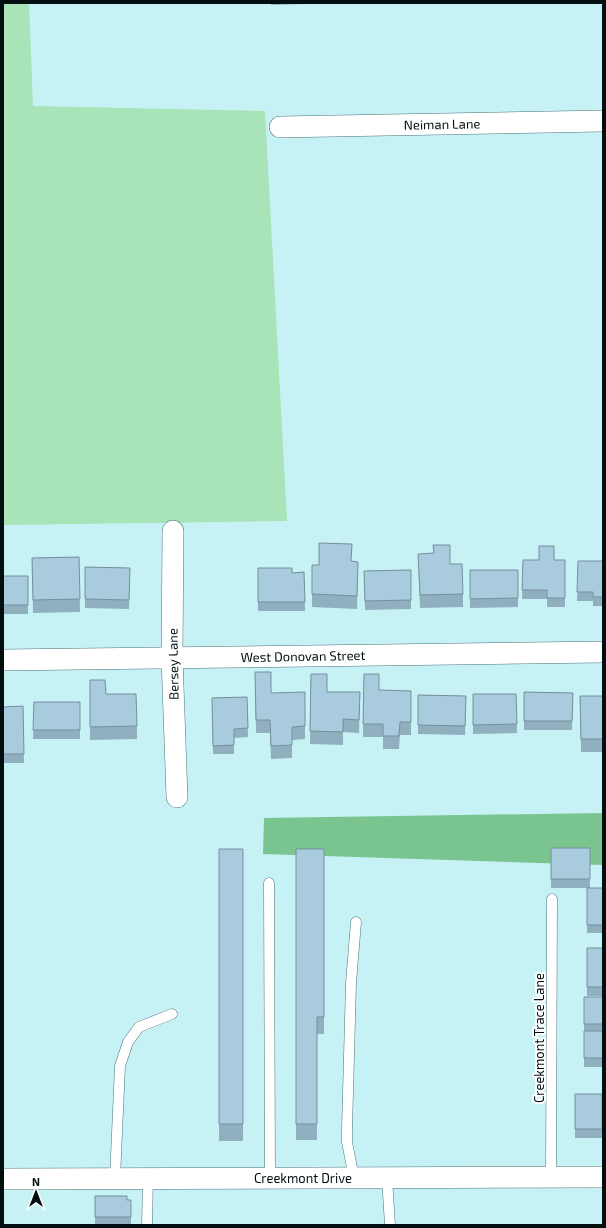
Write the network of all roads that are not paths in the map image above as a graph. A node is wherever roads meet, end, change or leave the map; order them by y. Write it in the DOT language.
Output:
graph roads {
  1 [pos="603,121"];
  2 [pos="280,127"];
  3 [pos="173,531"];
  4 [pos="603,652"];
  5 [pos="172,658"];
  6 [pos="3,660"];
  7 [pos="176,797"];
  8 [pos="269,883"];
  9 [pos="552,899"];
  10 [pos="356,922"];
  11 [pos="172,1014"];
  12 [pos="552,1177"];
  13 [pos="603,1177"];
  14 [pos="115,1178"];
  15 [pos="148,1178"];
  16 [pos="270,1178"];
  17 [pos="354,1178"];
  18 [pos="387,1178"];
  19 [pos="3,1179"];
  20 [pos="147,1225"];
  21 [pos="390,1225"];
  1 -- 2 [label="street, Neiman Lane"];
  3 -- 5 [label="street, Bersey Lane"];
  4 -- 5 [label="street, West Donovan Street"];
  5 -- 6 [label="street, West Donovan Street"];
  5 -- 7 [label="street, Bersey Lane"];
  8 -- 16 [label="lane"];
  9 -- 12 [label="lane, Creekmont Trace Lane"];
  10 -- 17 [label="lane"];
  11 -- 14 [label="lane"];
  12 -- 13 [label="street, Creekmont Drive"];
  12 -- 18 [label="street, Creekmont Drive"];
  14 -- 15 [label="street, Creekmont Drive"];
  14 -- 19 [label="street, Creekmont Drive"];
  15 -- 16 [label="street, Creekmont Drive"];
  15 -- 20 [label="lane"];
  16 -- 17 [label="street, Creekmont Drive"];
  17 -- 18 [label="street, Creekmont Drive"];
  18 -- 21 [label="lane"];
}
